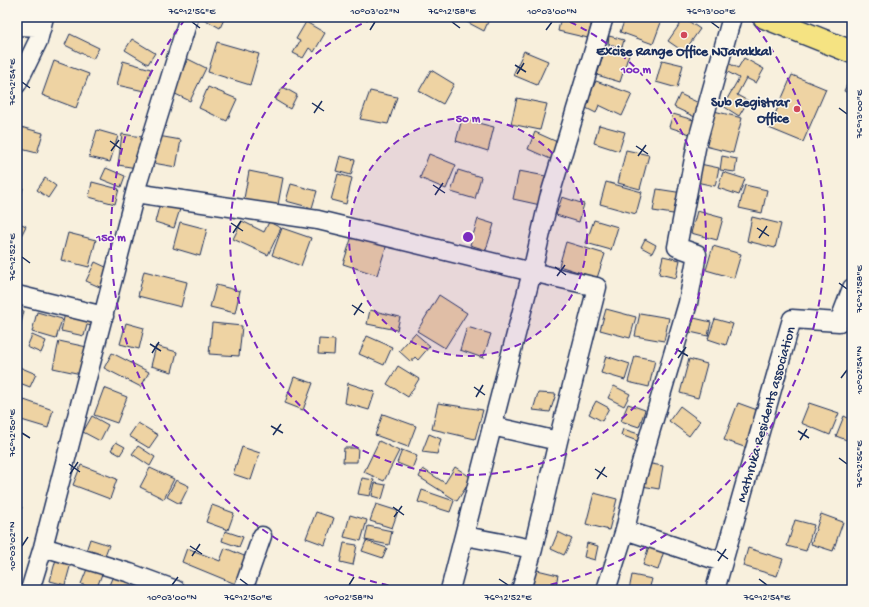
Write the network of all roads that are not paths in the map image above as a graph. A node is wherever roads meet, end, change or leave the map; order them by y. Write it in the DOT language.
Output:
graph roads {
  1 [pos="189,17"];
  2 [pos="604,17"];
  3 [pos="732,17"];
  4 [pos="764,17"];
  5 [pos="43,22"];
  6 [pos="17,26"];
  7 [pos="852,52"];
  8 [pos="17,84"];
  9 [pos="135,193"];
  10 [pos="532,272"];
  11 [pos="852,288"];
  12 [pos="17,295"];
  13 [pos="104,316"];
  14 [pos="492,426"];
  15 [pos="558,441"];
  16 [pos="625,530"];
  17 [pos="262,536"];
  18 [pos="465,536"];
  19 [pos="43,547"];
  20 [pos="533,549"];
  21 [pos="722,562"];
  22 [pos="30,590"];
  23 [pos="176,590"];
  24 [pos="243,590"];
  25 [pos="450,590"];
  26 [pos="521,590"];
  27 [pos="606,590"];
  28 [pos="715,590"];
  1 -- 9 [label="street"];
  2 -- 10 [label="street"];
  3 -- 16 [label="street"];
  4 -- 7 [label="main road"];
  5 -- 6 [label="street"];
  5 -- 8 [label="street"];
  9 -- 10 [label="street"];
  9 -- 13 [label="street"];
  10 -- 14 [label="street"];
  10 -- 15 [label="street"];
  11 -- 21 [label="street, Mathruka Residents association"];
  12 -- 13 [label="street"];
  13 -- 19 [label="street"];
  14 -- 15 [label="street"];
  14 -- 18 [label="street"];
  15 -- 20 [label="street"];
  16 -- 21 [label="street"];
  16 -- 27 [label="street"];
  17 -- 24 [label="street"];
  18 -- 20 [label="street"];
  18 -- 25 [label="street"];
  19 -- 22 [label="street"];
  19 -- 23 [label="street"];
  20 -- 26 [label="street"];
  21 -- 28 [label="street, Mathruka Residents association"];
}
